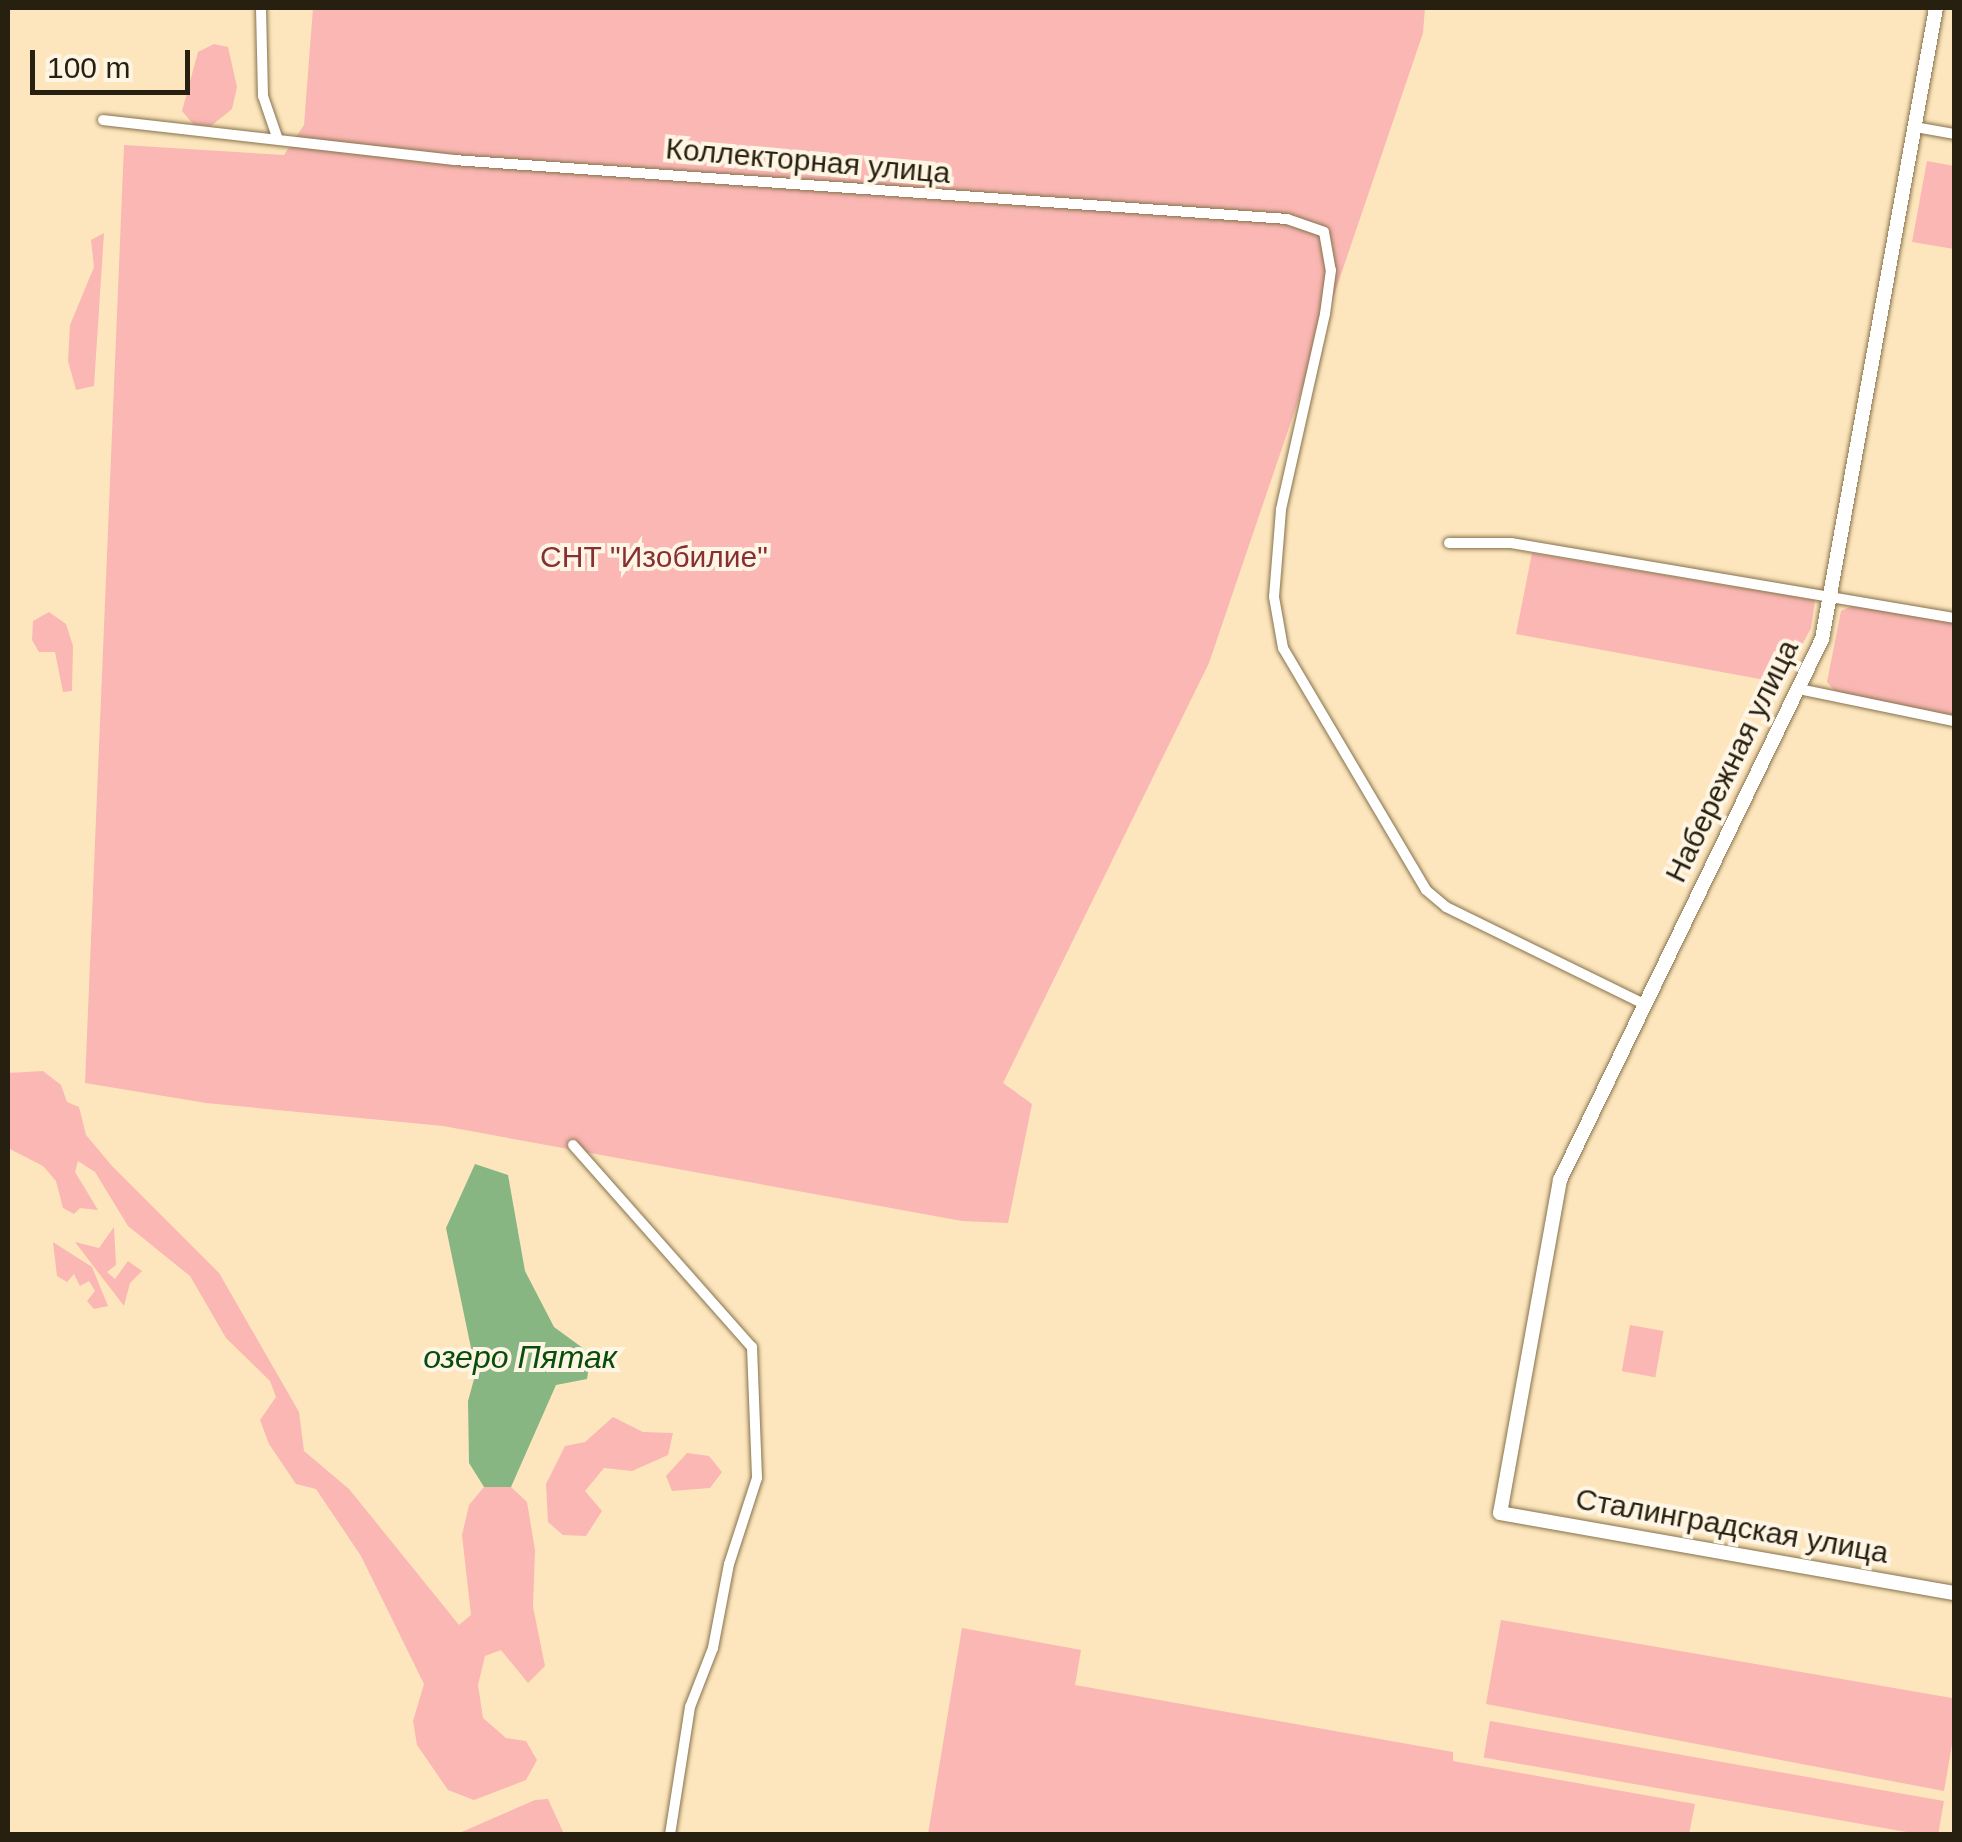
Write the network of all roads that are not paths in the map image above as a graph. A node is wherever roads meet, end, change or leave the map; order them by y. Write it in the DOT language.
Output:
graph roads {
  1 [pos="261,8"];
  2 [pos="1936,8"];
  3 [pos="103,120"];
  4 [pos="1915,127"];
  5 [pos="1954,134"];
  6 [pos="277,137"];
  7 [pos="1449,543"];
  8 [pos="1833,597"];
  9 [pos="1954,618"];
  10 [pos="1799,689"];
  11 [pos="1954,721"];
  12 [pos="1644,1004"];
  13 [pos="573,1145"];
  14 [pos="1500,1513"];
  15 [pos="1954,1593"];
  16 [pos="670,1834"];
  1 -- 6 [label="street"];
  2 -- 4 [label="street, Набережная улица"];
  3 -- 6 [label="street, Коллекторная улица"];
  4 -- 5 [label="street"];
  4 -- 8 [label="street, Набережная улица"];
  6 -- 12 [label="street, Коллекторная улица"];
  7 -- 8 [label="street"];
  8 -- 9 [label="street"];
  8 -- 10 [label="street, Набережная улица"];
  10 -- 11 [label="street"];
  10 -- 12 [label="street, Набережная улица"];
  12 -- 14 [label="street, Набережная улица"];
  13 -- 16 [label="street"];
  14 -- 15 [label="street, Сталинградская улица"];
}
